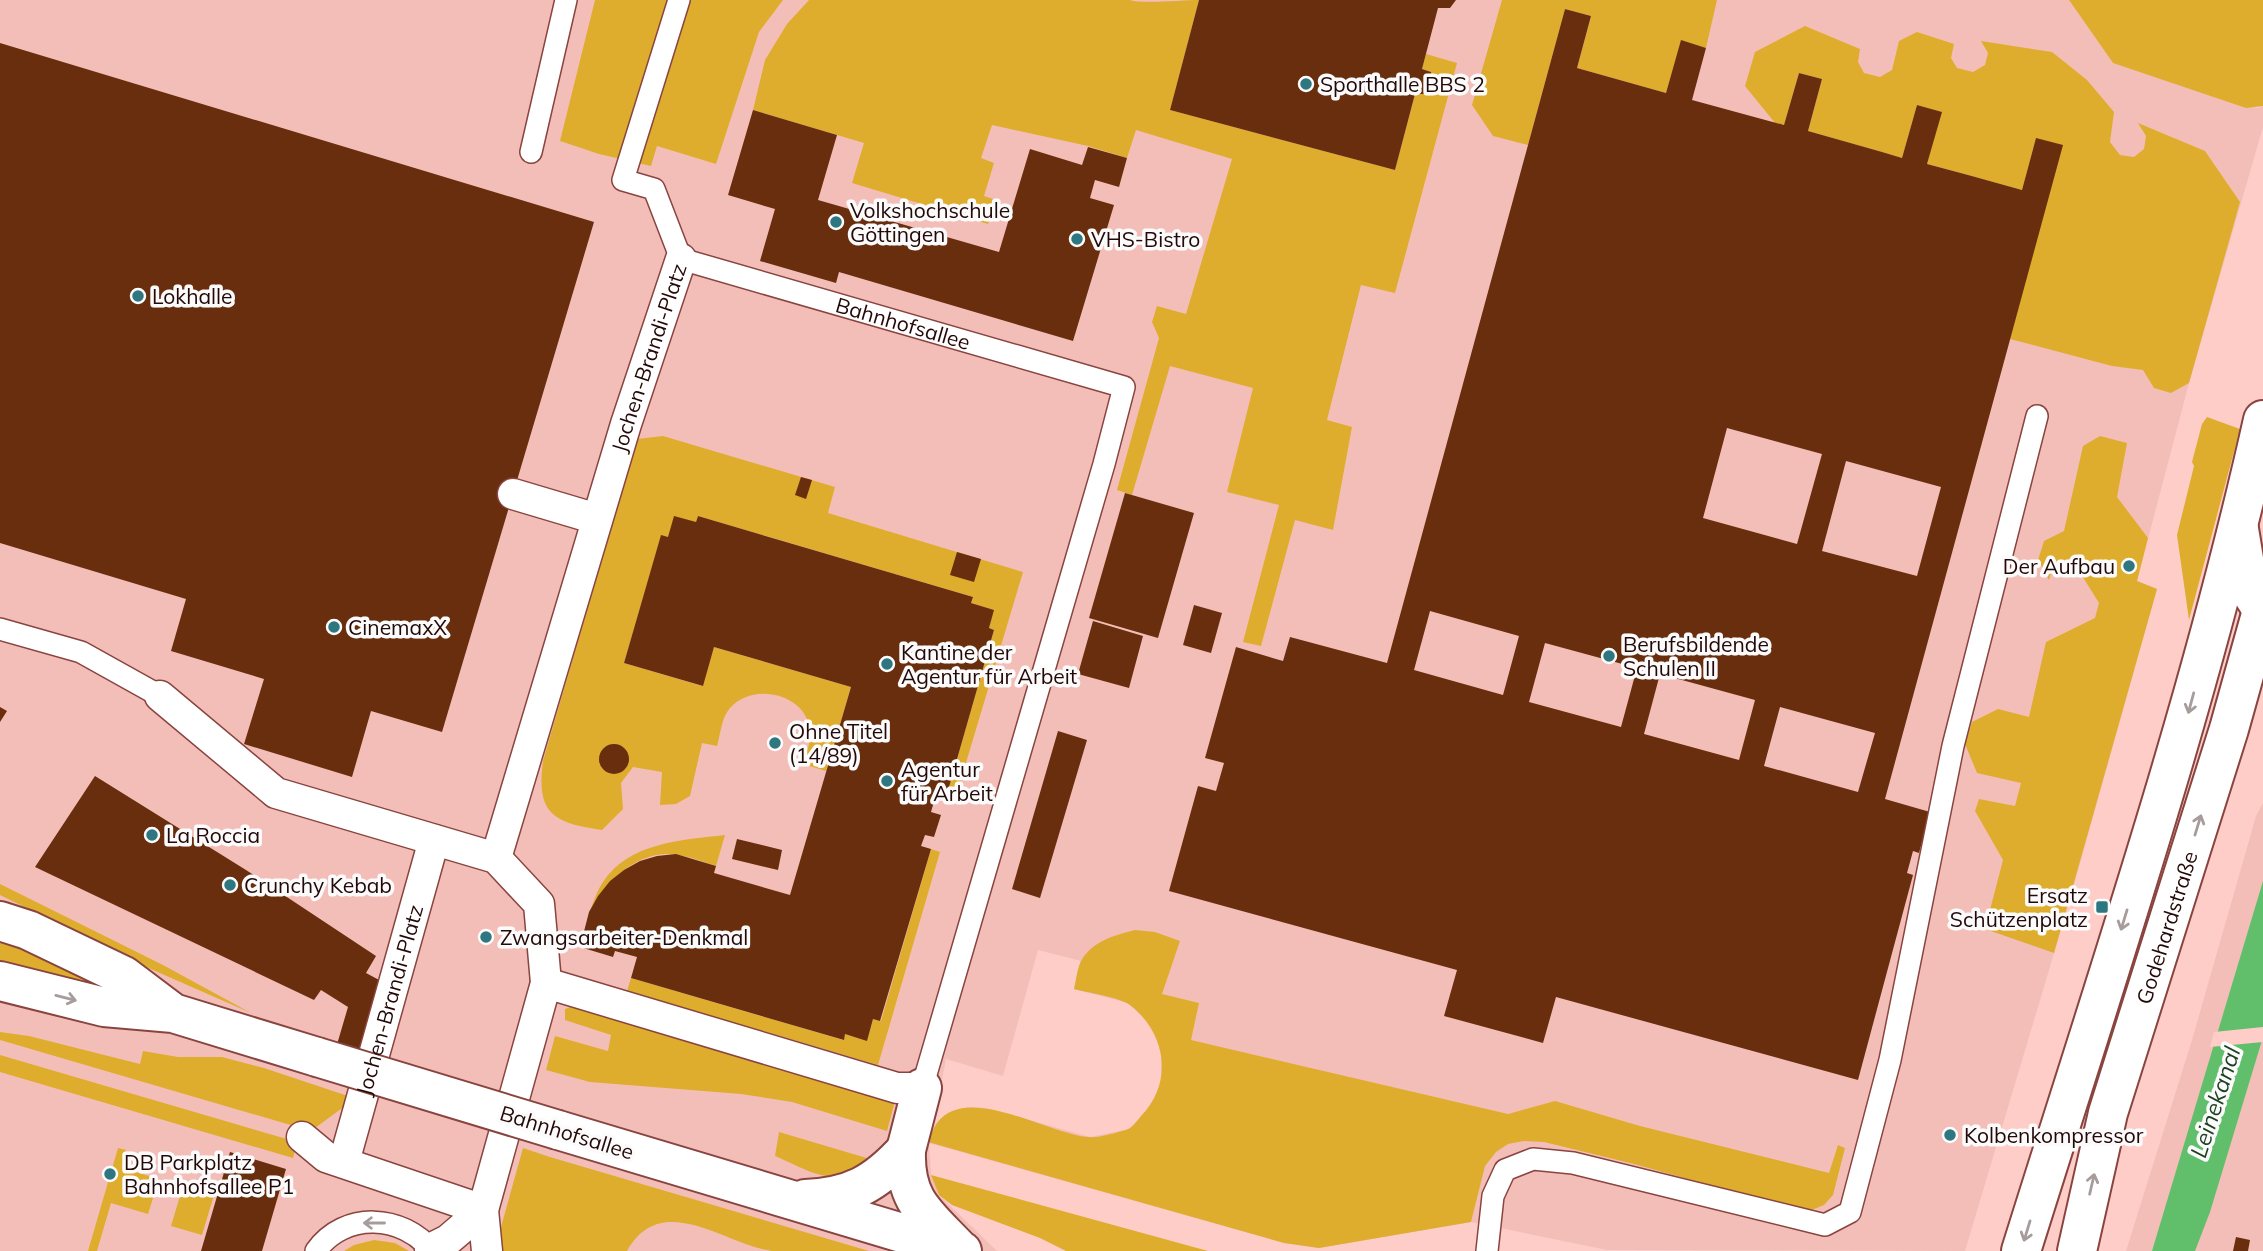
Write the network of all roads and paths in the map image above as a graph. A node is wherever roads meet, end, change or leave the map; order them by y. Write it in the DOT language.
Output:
graph roads {
  1 [pos="566,0"];
  2 [pos="679,0"];
  3 [pos="531,152"];
  4 [pos="681,259"];
  5 [pos="2037,416"];
  6 [pos="2263,420"];
  7 [pos="513,494"];
  8 [pos="597,519"];
  9 [pos="2239,528"];
  10 [pos="2260,600"];
  11 [pos="0,629"];
  12 [pos="2209,637"];
  13 [pos="160,696"];
  14 [pos="434,840"];
  15 [pos="496,858"];
  16 [pos="0,921"];
  17 [pos="0,981"];
  18 [pos="546,983"];
  19 [pos="173,1013"];
  20 [pos="922,1088"];
  21 [pos="302,1138"];
  22 [pos="905,1150"];
  23 [pos="344,1162"];
  24 [pos="794,1200"];
  25 [pos="483,1210"];
  26 [pos="431,1250"];
  27 [pos="316,1251"];
  28 [pos="487,1251"];
  29 [pos="961,1251"];
  30 [pos="1487,1251"];
  31 [pos="2021,1251"];
  32 [pos="2077,1251"];
  1 -- 3 [label="lane"];
  2 -- 4 [label="lane, Jochen-Brandi-Platz"];
  4 -- 8 [label="street, Jochen-Brandi-Platz"];
  4 -- 20 [label="lane, Bahnhofsallee"];
  5 -- 30 [label="lane"];
  6 -- 9 [label="street, Godehardstraße"];
  7 -- 8 [label="street"];
  8 -- 15 [label="street, Jochen-Brandi-Platz"];
  9 -- 10 [label="street"];
  9 -- 12 [label="street, Godehardstraße"];
  10 -- 12 [label="street, Godehardstraße"];
  32 -- 10 [label="street, Godehardstraße, one-way"];
  11 -- 13 [label="lane"];
  12 -- 31 [label="street, Godehardstraße, one-way"];
  13 -- 14 [label="street"];
  14 -- 15 [label="street"];
  14 -- 23 [label="street, Jochen-Brandi-Platz"];
  15 -- 18 [label="street"];
  16 -- 19 [label="street, Bahnhofsallee"];
  17 -- 19 [label="street, Bahnhofsallee, one-way"];
  18 -- 20 [label="street"];
  18 -- 25 [label="street"];
  19 -- 24 [label="street, Bahnhofsallee, bridge"];
  20 -- 22 [label="street"];
  21 -- 23 [label="street"];
  22 -- 24 [label="street"];
  22 -- 29 [label="street"];
  23 -- 25 [label="street"];
  24 -- 29 [label="street, Bahnhofsallee"];
  25 -- 26 [label="street"];
  25 -- 28 [label="street"];
  26 -- 27 [label="lane, one-way"];
}
